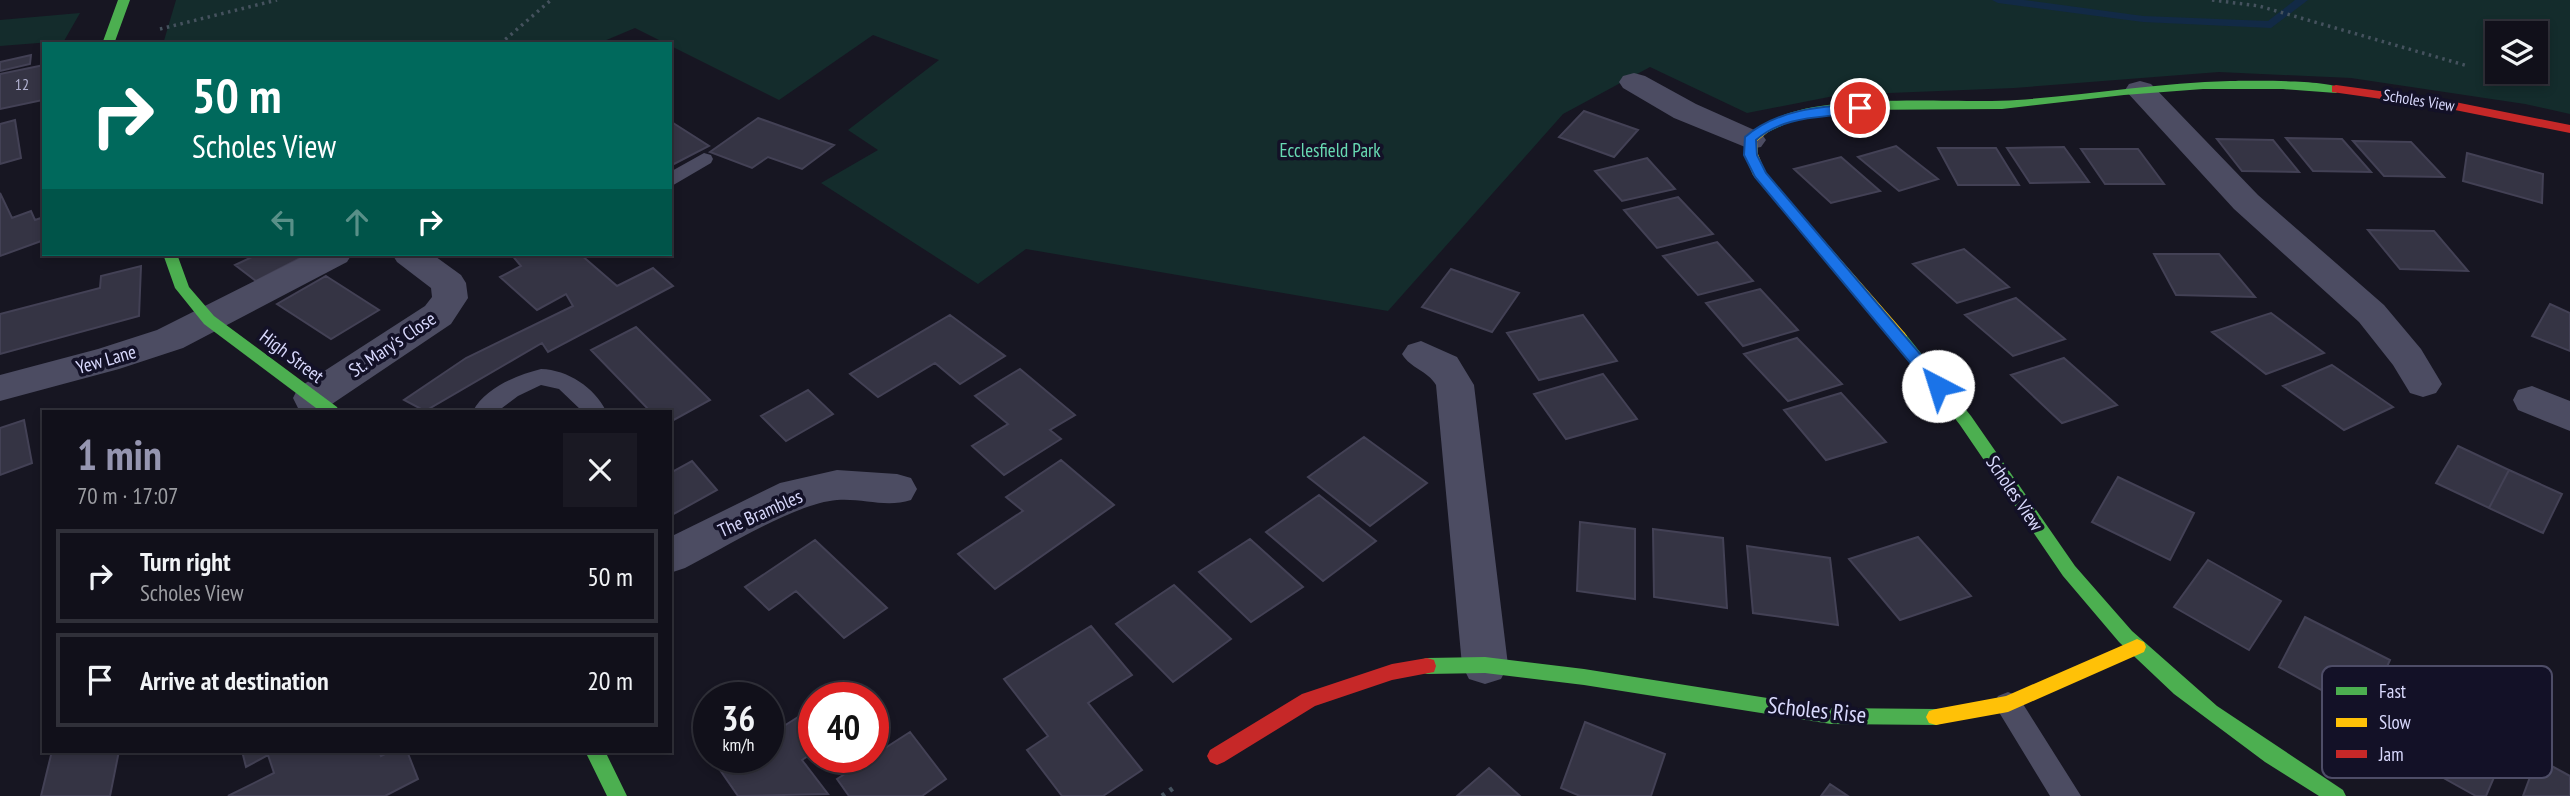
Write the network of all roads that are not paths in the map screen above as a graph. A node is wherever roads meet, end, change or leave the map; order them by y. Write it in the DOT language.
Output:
graph roads {
  1 [pos="124,0"];
  2 [pos="110,39"];
  3 [pos="1634,82"];
  4 [pos="2140,90"];
  5 [pos="2570,129"];
  6 [pos="1750,139"];
  7 [pos="704,159"];
  8 [pos="672,180"];
  9 [pos="171,256"];
  10 [pos="332,256"];
  11 [pos="411,256"];
  12 [pos="218,327"];
  13 [pos="1421,354"];
  14 [pos="2423,384"];
  15 [pos="0,388"];
  16 [pos="2532,400"];
  17 [pos="321,405"];
  18 [pos="485,410"];
  19 [pos="594,410"];
  20 [pos="2570,418"];
  21 [pos="897,489"];
  22 [pos="672,555"];
  23 [pos="2137,647"];
  24 [pos="1485,665"];
  25 [pos="2008,704"];
  26 [pos="597,753"];
  27 [pos="1217,757"];
  28 [pos="618,796"];
  29 [pos="2066,796"];
  30 [pos="2336,796"];
  1 -- 2 [label="street"];
  3 -- 6 [label="street"];
  4 -- 5 [label="street, Scholes View"];
  4 -- 6 [label="street, Scholes View"];
  4 -- 14 [label="street"];
  6 -- 23 [label="street, Scholes View"];
  7 -- 8 [label="lane"];
  9 -- 12 [label="street, High Street"];
  10 -- 12 [label="street"];
  11 -- 17 [label="street, St. Mary's Close"];
  12 -- 15 [label="street, Yew Lane"];
  12 -- 17 [label="street, High Street"];
  13 -- 24 [label="street"];
  16 -- 20 [label="street"];
  18 -- 19 [label="lane"];
  21 -- 22 [label="street, The Brambles"];
  23 -- 25 [label="street, Scholes Rise"];
  23 -- 30 [label="street, Scholes View"];
  24 -- 25 [label="street, Scholes Rise"];
  24 -- 27 [label="street, Scholes Rise"];
  25 -- 29 [label="lane"];
  26 -- 28 [label="street"];
}
